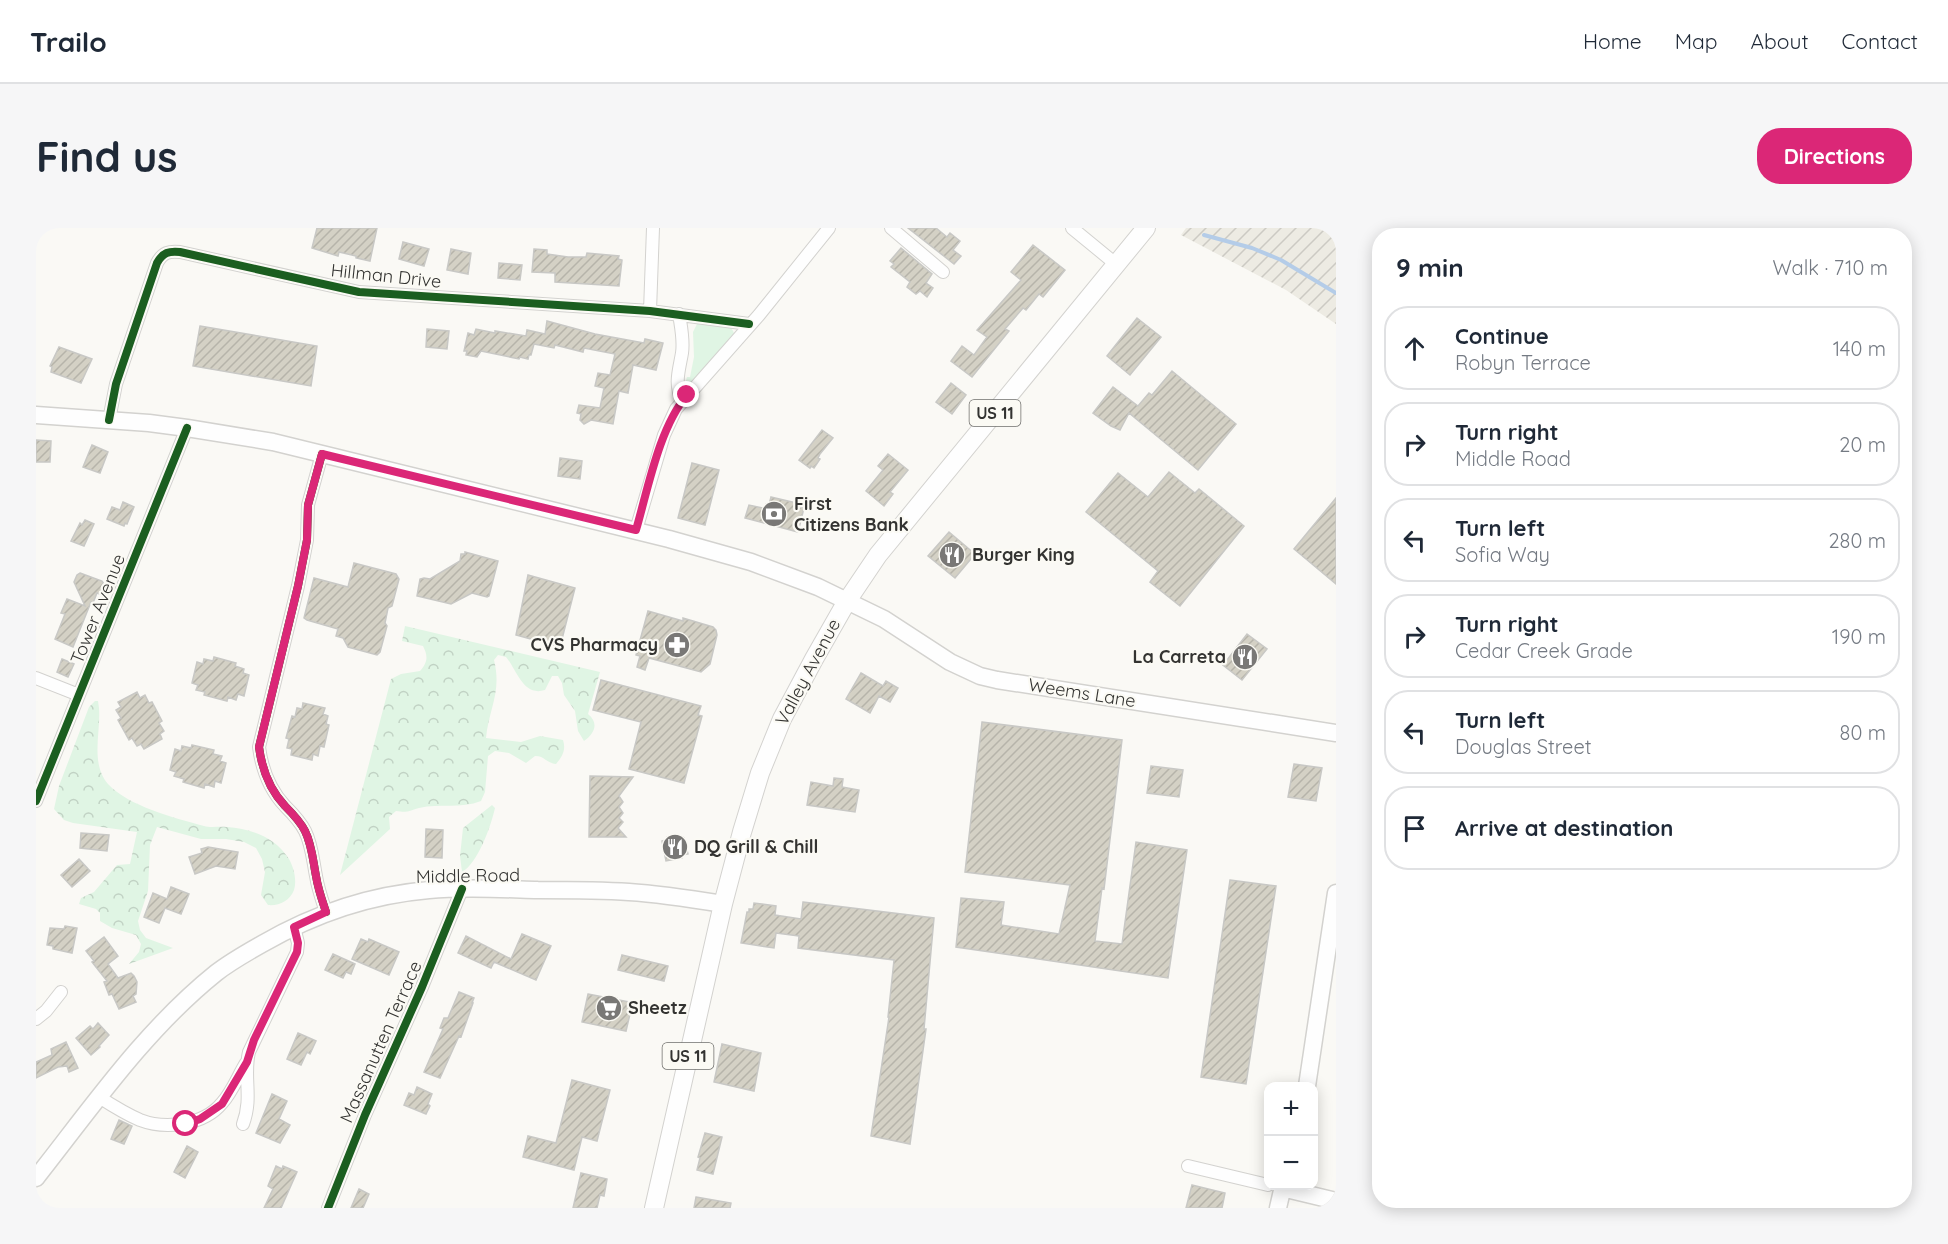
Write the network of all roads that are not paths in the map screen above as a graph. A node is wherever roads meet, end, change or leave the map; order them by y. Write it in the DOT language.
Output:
graph roads {
  1 [pos="653,228"];
  2 [pos="829,228"];
  3 [pos="891,228"];
  4 [pos="1072,228"];
  5 [pos="1146,228"];
  6 [pos="1117,265"];
  7 [pos="943,272"];
  8 [pos="650,311"];
  9 [pos="680,314"];
  10 [pos="749,324"];
  11 [pos="682,401"];
  12 [pos="36,416"];
  13 [pos="109,420"];
  14 [pos="188,428"];
  15 [pos="322,454"];
  16 [pos="636,530"];
  17 [pos="847,601"];
  18 [pos="36,678"];
  19 [pos="79,695"];
  20 [pos="1336,733"];
  21 [pos="36,801"];
  22 [pos="462,889"];
  23 [pos="1336,893"];
  24 [pos="723,904"];
  25 [pos="326,912"];
  26 [pos="294,927"];
  27 [pos="61,992"];
  28 [pos="36,1019"];
  29 [pos="247,1062"];
  30 [pos="1308,1082"];
  31 [pos="99,1097"];
  32 [pos="243,1124"];
  33 [pos="1188,1166"];
  34 [pos="36,1178"];
  35 [pos="1264,1183"];
  36 [pos="1276,1190"];
  37 [pos="1292,1190"];
  38 [pos="1336,1201"];
  39 [pos="328,1208"];
  40 [pos="654,1208"];
  41 [pos="1278,1208"];
  1 -- 8 [label="street"];
  2 -- 10 [label="street"];
  3 -- 7 [label="street"];
  4 -- 6 [label="street"];
  5 -- 6 [label="main road, Valley Avenue / US 11"];
  6 -- 17 [label="main road, Valley Avenue / US 11"];
  8 -- 9 [label="street, Hillman Drive"];
  8 -- 13 [label="street, Hillman Drive"];
  9 -- 10 [label="street, Hillman Drive"];
  9 -- 11 [label="street"];
  10 -- 11 [label="street"];
  11 -- 16 [label="street"];
  12 -- 13 [label="main road, Weems Lane"];
  13 -- 14 [label="main road, Weems Lane"];
  14 -- 15 [label="main road, Weems Lane"];
  14 -- 19 [label="street, Tower Avenue"];
  15 -- 16 [label="main road, Weems Lane"];
  15 -- 25 [label="street"];
  16 -- 17 [label="main road, Weems Lane"];
  17 -- 20 [label="main road, Weems Lane"];
  17 -- 24 [label="main road, Valley Avenue / US 11"];
  18 -- 19 [label="street"];
  19 -- 21 [label="street, Tower Avenue"];
  22 -- 24 [label="main road, Middle Road"];
  22 -- 25 [label="main road, Middle Road"];
  22 -- 39 [label="street, Massanutten Terrace"];
  23 -- 30 [label="main road"];
  24 -- 40 [label="main road, Valley Avenue / US 11"];
  25 -- 26 [label="main road, Middle Road"];
  26 -- 29 [label="street"];
  26 -- 31 [label="main road, Middle Road"];
  27 -- 28 [label="street"];
  29 -- 31 [label="street"];
  29 -- 32 [label="street"];
  31 -- 34 [label="main road, Middle Road"];
  33 -- 35 [label="street"];
  36 -- 41 [label="main road"];
  37 -- 38 [label="main road"];
}
